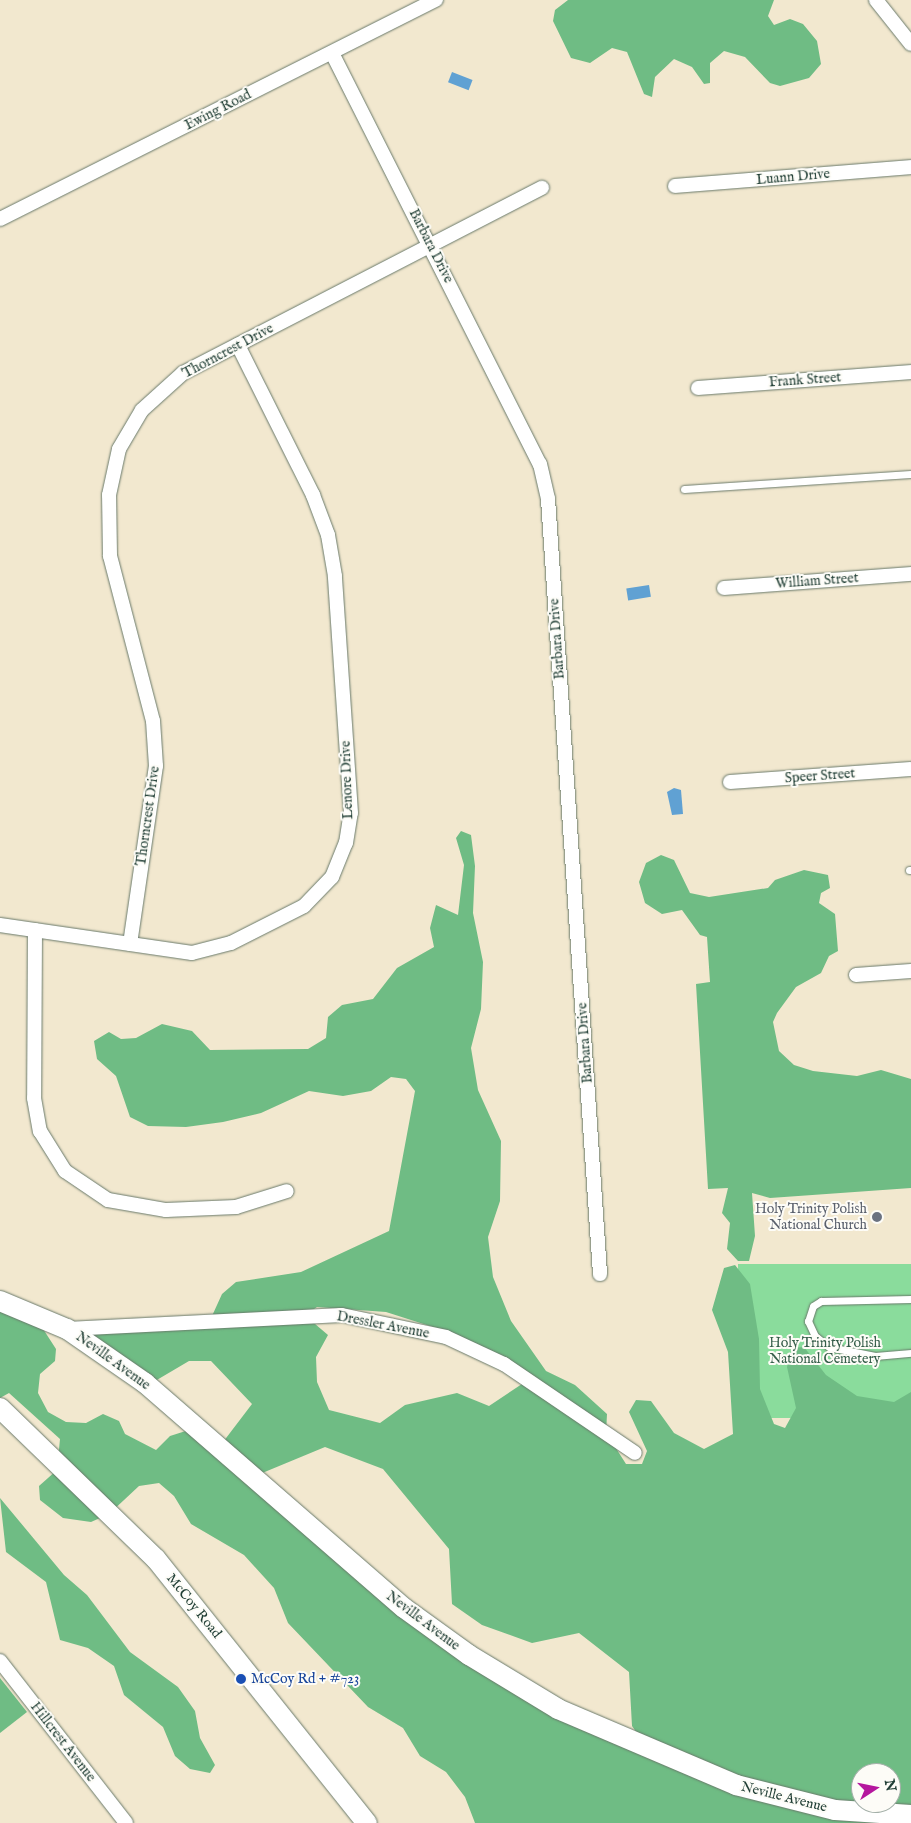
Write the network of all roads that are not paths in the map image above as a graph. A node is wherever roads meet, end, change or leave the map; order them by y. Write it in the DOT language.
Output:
graph roads {
  1 [pos="436,0"];
  2 [pos="876,0"];
  3 [pos="911,44"];
  4 [pos="332,53"];
  5 [pos="911,167"];
  6 [pos="675,186"];
  7 [pos="542,188"];
  8 [pos="0,219"];
  9 [pos="431,244"];
  10 [pos="238,345"];
  11 [pos="911,372"];
  12 [pos="698,388"];
  13 [pos="911,474"];
  14 [pos="684,489"];
  15 [pos="911,574"];
  16 [pos="724,588"];
  17 [pos="911,769"];
  18 [pos="730,782"];
  19 [pos="0,925"];
  20 [pos="35,930"];
  21 [pos="130,944"];
  22 [pos="911,971"];
  23 [pos="856,975"];
  24 [pos="287,1191"];
  25 [pos="600,1274"];
  26 [pos="911,1298"];
  27 [pos="0,1301"];
  28 [pos="67,1328"];
  29 [pos="911,1354"];
  30 [pos="0,1408"];
  31 [pos="10,1425"];
  32 [pos="635,1453"];
  33 [pos="0,1661"];
  34 [pos="911,1815"];
  35 [pos="126,1823"];
  36 [pos="367,1823"];
  1 -- 4 [label="street, Ewing Road"];
  2 -- 3 [label="street"];
  4 -- 8 [label="street, Ewing Road"];
  4 -- 9 [label="street, Barbara Drive"];
  5 -- 6 [label="street, Luann Drive"];
  7 -- 9 [label="street, Thorncrest Drive"];
  9 -- 10 [label="street, Thorncrest Drive"];
  9 -- 25 [label="street, Barbara Drive"];
  10 -- 21 [label="street, Thorncrest Drive"];
  10 -- 21 [label="street, Lenore Drive"];
  11 -- 12 [label="street, Frank Street"];
  13 -- 14 [label="lane"];
  15 -- 16 [label="street, William Street"];
  17 -- 18 [label="street, Speer Street"];
  19 -- 20 [label="street, Lenore Drive"];
  20 -- 21 [label="street, Lenore Drive"];
  20 -- 24 [label="street"];
  22 -- 23 [label="street"];
  26 -- 29 [label="lane"];
  27 -- 28 [label="street, Neville Avenue"];
  28 -- 32 [label="street, Dressler Avenue"];
  28 -- 34 [label="street, Neville Avenue"];
  30 -- 31 [label="street, McCoy Road"];
  31 -- 36 [label="street, McCoy Road"];
  33 -- 35 [label="street, Hillcrest Avenue"];
}
